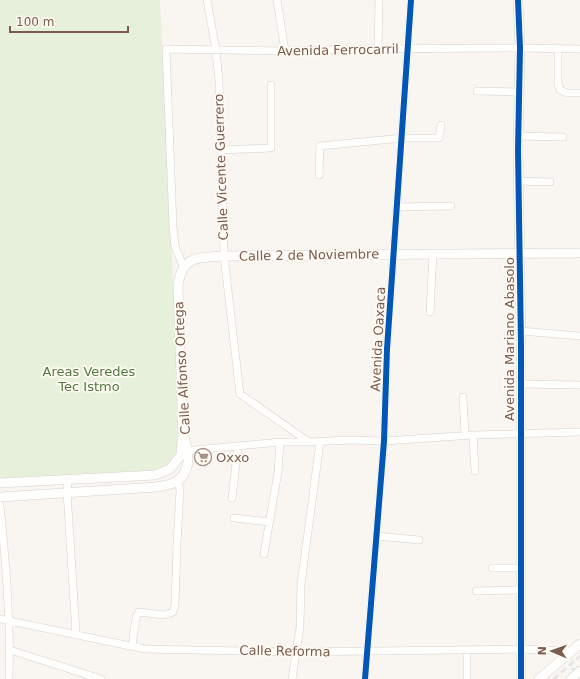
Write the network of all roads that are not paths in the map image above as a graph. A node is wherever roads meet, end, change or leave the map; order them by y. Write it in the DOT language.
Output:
graph roads {
  1 [pos="207,0"];
  2 [pos="277,0"];
  3 [pos="379,0"];
  4 [pos="411,0"];
  5 [pos="519,0"];
  6 [pos="520,48"];
  7 [pos="378,49"];
  8 [pos="408,49"];
  9 [pos="558,49"];
  10 [pos="580,49"];
  11 [pos="216,50"];
  12 [pos="285,51"];
  13 [pos="271,85"];
  14 [pos="477,91"];
  15 [pos="519,92"];
  16 [pos="580,93"];
  17 [pos="441,125"];
  18 [pos="518,136"];
  19 [pos="563,137"];
  20 [pos="403,138"];
  21 [pos="221,150"];
  22 [pos="320,175"];
  23 [pos="519,181"];
  24 [pos="550,182"];
  25 [pos="451,206"];
  26 [pos="398,207"];
  27 [pos="520,253"];
  28 [pos="580,253"];
  29 [pos="433,254"];
  30 [pos="394,255"];
  31 [pos="224,256"];
  32 [pos="183,266"];
  33 [pos="430,312"];
  34 [pos="521,331"];
  35 [pos="580,336"];
  36 [pos="521,384"];
  37 [pos="580,385"];
  38 [pos="463,397"];
  39 [pos="580,432"];
  40 [pos="473,434"];
  41 [pos="521,434"];
  42 [pos="465,435"];
  43 [pos="384,441"];
  44 [pos="280,442"];
  45 [pos="309,442"];
  46 [pos="320,442"];
  47 [pos="238,446"];
  48 [pos="185,451"];
  49 [pos="475,471"];
  50 [pos="68,480"];
  51 [pos="177,480"];
  52 [pos="0,483"];
  53 [pos="67,492"];
  54 [pos="0,497"];
  55 [pos="232,498"];
  56 [pos="0,505"];
  57 [pos="234,518"];
  58 [pos="269,522"];
  59 [pos="377,536"];
  60 [pos="419,540"];
  61 [pos="264,554"];
  62 [pos="3,559"];
  63 [pos="492,568"];
  64 [pos="521,568"];
  65 [pos="521,590"];
  66 [pos="476,591"];
  67 [pos="0,619"];
  68 [pos="9,621"];
  69 [pos="76,634"];
  70 [pos="580,644"];
  71 [pos="132,646"];
  72 [pos="521,649"];
  73 [pos="10,650"];
  74 [pos="467,650"];
  75 [pos="572,651"];
  76 [pos="297,652"];
  77 [pos="368,652"];
  78 [pos="9,679"];
  79 [pos="101,679"];
  80 [pos="292,679"];
  81 [pos="366,679"];
  82 [pos="467,679"];
  83 [pos="521,679"];
  84 [pos="539,679"];
  1 -- 11 [label="street, Calle Vicente Guerrero"];
  2 -- 12 [label="street"];
  3 -- 7 [label="street"];
  4 -- 8 [label="street, Avenida Oaxaca"];
  5 -- 6 [label="street, Avenida Mariano Abasolo"];
  6 -- 8 [label="street, Avenida Ferrocarril"];
  6 -- 9 [label="street, Avenida Ferrocarril"];
  6 -- 15 [label="street, Avenida Mariano Abasolo"];
  7 -- 8 [label="street, Avenida Ferrocarril"];
  7 -- 12 [label="street, Avenida Ferrocarril"];
  8 -- 20 [label="street, Avenida Oaxaca"];
  9 -- 10 [label="street, Avenida Ferrocarril"];
  9 -- 16 [label="street"];
  11 -- 12 [label="street, Avenida Ferrocarril"];
  11 -- 21 [label="street, Calle Vicente Guerrero"];
  11 -- 32 [label="street, Avenida Ferrocarril"];
  13 -- 21 [label="street"];
  14 -- 15 [label="street"];
  15 -- 18 [label="street, Avenida Mariano Abasolo"];
  17 -- 20 [label="street"];
  18 -- 19 [label="street"];
  18 -- 23 [label="street, Avenida Mariano Abasolo"];
  20 -- 22 [label="street"];
  20 -- 26 [label="street, Avenida Oaxaca"];
  21 -- 31 [label="street, Calle Vicente Guerrero"];
  23 -- 24 [label="street"];
  23 -- 27 [label="street, Avenida Mariano Abasolo"];
  25 -- 26 [label="street"];
  26 -- 30 [label="street, Avenida Oaxaca"];
  27 -- 28 [label="street, Calle 2 de Noviembre"];
  27 -- 29 [label="street, Calle 2 de Noviembre"];
  27 -- 34 [label="street, Avenida Mariano Abasolo"];
  29 -- 30 [label="street, Calle 2 de Noviembre"];
  29 -- 33 [label="street"];
  30 -- 31 [label="street, Calle 2 de Noviembre"];
  30 -- 43 [label="street, Avenida Oaxaca"];
  31 -- 32 [label="street, Calle 2 de Noviembre"];
  31 -- 45 [label="street, Calle Vicente Guerrero"];
  32 -- 48 [label="street, Calle Alfonso Ortega"];
  34 -- 35 [label="street"];
  34 -- 36 [label="street, Avenida Mariano Abasolo"];
  36 -- 37 [label="street"];
  36 -- 41 [label="street, Avenida Mariano Abasolo"];
  38 -- 42 [label="street"];
  39 -- 41 [label="street"];
  40 -- 41 [label="street"];
  40 -- 42 [label="street"];
  40 -- 49 [label="street"];
  41 -- 64 [label="street, Avenida Mariano Abasolo"];
  42 -- 43 [label="street"];
  43 -- 46 [label="street"];
  43 -- 59 [label="street, Avenida Oaxaca"];
  44 -- 45 [label="street"];
  44 -- 47 [label="street"];
  44 -- 58 [label="street"];
  45 -- 46 [label="street"];
  46 -- 76 [label="street"];
  47 -- 48 [label="street"];
  47 -- 55 [label="street"];
  48 -- 50 [label="street"];
  48 -- 51 [label="street, Calle Alfonso Ortega"];
  50 -- 52 [label="street"];
  50 -- 53 [label="street"];
  51 -- 53 [label="street"];
  51 -- 71 [label="street"];
  53 -- 54 [label="street"];
  53 -- 69 [label="street"];
  56 -- 62 [label="street"];
  57 -- 58 [label="street"];
  58 -- 61 [label="street"];
  59 -- 60 [label="street"];
  59 -- 77 [label="street, Avenida Oaxaca"];
  62 -- 68 [label="street"];
  63 -- 64 [label="street"];
  64 -- 65 [label="street, Avenida Mariano Abasolo"];
  65 -- 66 [label="street"];
  65 -- 72 [label="street, Avenida Mariano Abasolo"];
  67 -- 68 [label="street, Calle Reforma"];
  68 -- 69 [label="street, Calle Reforma"];
  68 -- 73 [label="street"];
  69 -- 71 [label="street, Calle Reforma"];
  70 -- 75 [label="street"];
  71 -- 76 [label="street, Calle Reforma"];
  72 -- 74 [label="street, Calle Reforma"];
  72 -- 75 [label="street, Calle Reforma"];
  72 -- 83 [label="street, Avenida Mariano Abasolo"];
  73 -- 78 [label="street"];
  73 -- 79 [label="street"];
  74 -- 77 [label="street, Calle Reforma"];
  74 -- 82 [label="street"];
  75 -- 84 [label="street"];
  76 -- 77 [label="street, Calle Reforma"];
  76 -- 80 [label="street"];
  77 -- 81 [label="street, Avenida Oaxaca"];
}
